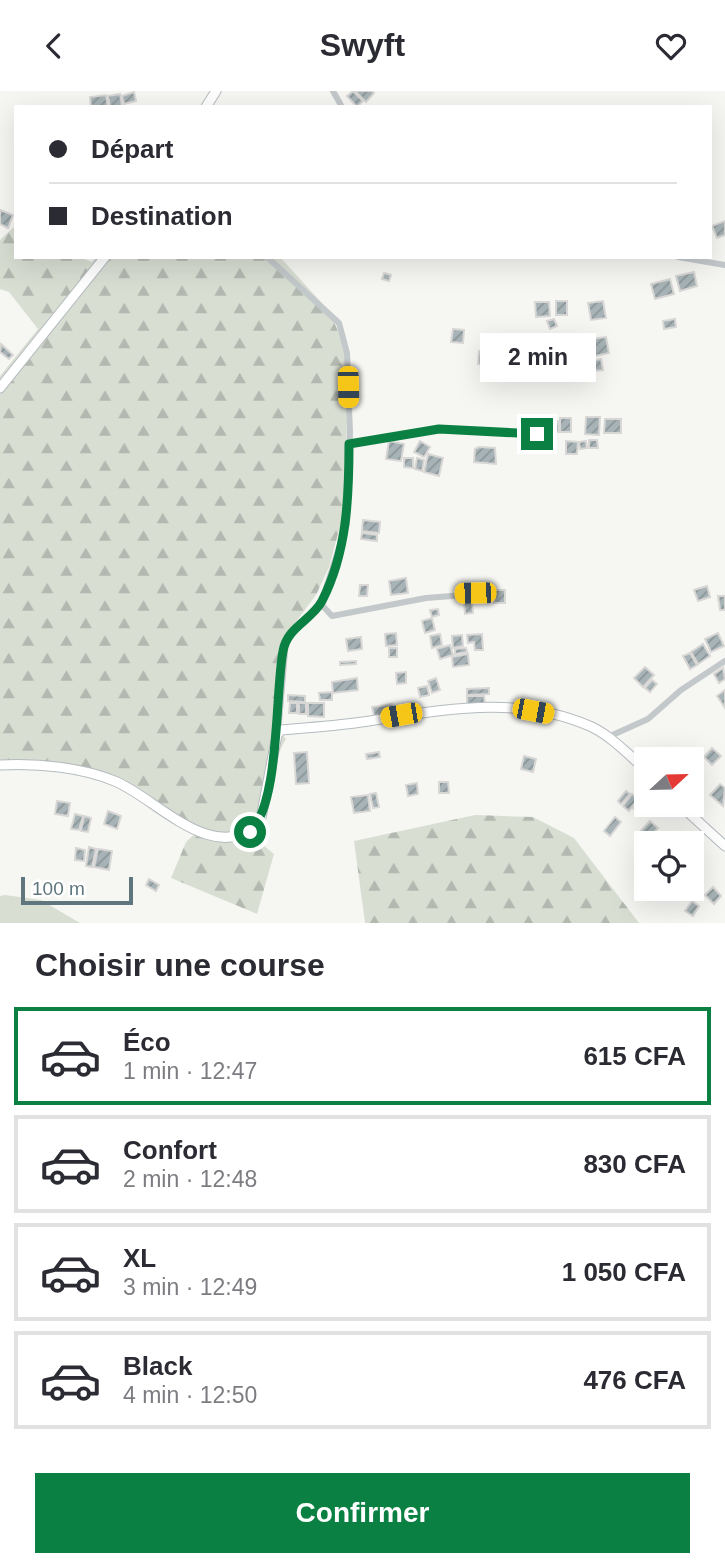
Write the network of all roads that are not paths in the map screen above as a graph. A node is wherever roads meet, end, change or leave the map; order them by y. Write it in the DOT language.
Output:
graph roads {
  1 [pos="103,259"];
  2 [pos="269,259"];
  3 [pos="690,259"];
  4 [pos="725,265"];
  5 [pos="0,388"];
  6 [pos="537,434"];
  7 [pos="349,444"];
  8 [pos="491,593"];
  9 [pos="321,604"];
  10 [pos="725,661"];
  11 [pos="278,733"];
  12 [pos="608,737"];
  13 [pos="634,760"];
  14 [pos="0,765"];
  15 [pos="693,817"];
  16 [pos="725,846"];
  1 -- 5 [label="street"];
  2 -- 7 [label="street"];
  3 -- 4 [label="street"];
  6 -- 7 [label="street"];
  7 -- 9 [label="street"];
  8 -- 9 [label="street"];
  9 -- 11 [label="street"];
  10 -- 12 [label="street"];
  11 -- 12 [label="street"];
  11 -- 14 [label="street"];
  12 -- 13 [label="street"];
  15 -- 16 [label="street"];
}
